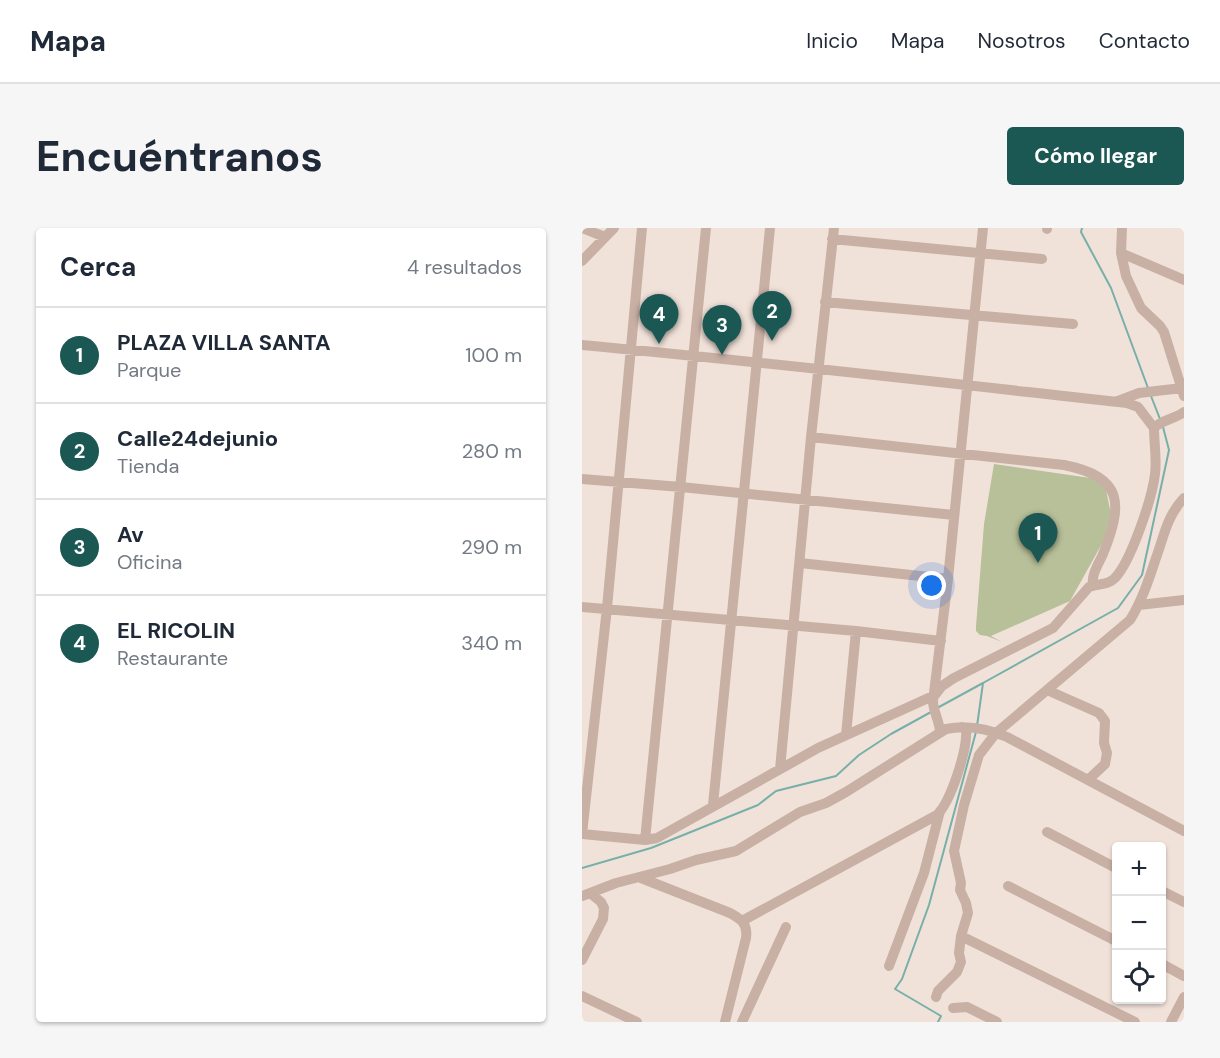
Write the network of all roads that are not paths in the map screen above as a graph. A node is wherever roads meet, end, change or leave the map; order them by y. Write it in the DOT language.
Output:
graph roads {
  1 [pos="582,228"];
  2 [pos="614,228"];
  3 [pos="642,228"];
  4 [pos="706,228"];
  5 [pos="770,228"];
  6 [pos="983,228"];
  7 [pos="1122,228"];
  8 [pos="833,233"];
  9 [pos="605,237"];
  10 [pos="981,253"];
  11 [pos="1120,253"];
  12 [pos="1042,259"];
  13 [pos="582,261"];
  14 [pos="1184,280"];
  15 [pos="825,302"];
  16 [pos="975,314"];
  17 [pos="1073,324"];
  18 [pos="582,345"];
  19 [pos="632,350"];
  20 [pos="693,357"];
  21 [pos="756,364"];
  22 [pos="819,368"];
  23 [pos="967,384"];
  24 [pos="1183,392"];
  25 [pos="1116,402"];
  26 [pos="1184,412"];
  27 [pos="1154,428"];
  28 [pos="811,437"];
  29 [pos="961,453"];
  30 [pos="582,479"];
  31 [pos="619,482"];
  32 [pos="681,487"];
  33 [pos="743,495"];
  34 [pos="1184,498"];
  35 [pos="805,501"];
  36 [pos="954,515"];
  37 [pos="800,563"];
  38 [pos="948,579"];
  39 [pos="1093,586"];
  40 [pos="1184,600"];
  41 [pos="1139,605"];
  42 [pos="582,606"];
  43 [pos="607,608"];
  44 [pos="669,615"];
  45 [pos="731,621"];
  46 [pos="793,626"];
  47 [pos="856,631"];
  48 [pos="941,641"];
  49 [pos="1047,690"];
  50 [pos="934,695"];
  51 [pos="962,727"];
  52 [pos="940,733"];
  53 [pos="996,733"];
  54 [pos="846,735"];
  55 [pos="780,769"];
  56 [pos="1089,779"];
  57 [pos="713,805"];
  58 [pos="940,811"];
  59 [pos="1184,831"];
  60 [pos="1047,832"];
  61 [pos="645,840"];
  62 [pos="1112,866"];
  63 [pos="640,877"];
  64 [pos="1008,886"];
  65 [pos="1166,893"];
  66 [pos="586,895"];
  67 [pos="1184,902"];
  68 [pos="742,921"];
  69 [pos="786,927"];
  70 [pos="961,936"];
  71 [pos="1112,939"];
  72 [pos="582,960"];
  73 [pos="889,966"];
  74 [pos="1166,967"];
  75 [pos="1184,976"];
  76 [pos="582,996"];
  77 [pos="936,997"];
  78 [pos="1184,997"];
  79 [pos="953,1008"];
  80 [pos="637,1022"];
  81 [pos="725,1022"];
  82 [pos="742,1022"];
  83 [pos="997,1022"];
  84 [pos="1135,1022"];
  85 [pos="1172,1022"];
  1 -- 9 [label="street"];
  2 -- 9 [label="street"];
  3 -- 19 [label="street"];
  4 -- 20 [label="street"];
  5 -- 21 [label="street"];
  6 -- 10 [label="street"];
  7 -- 11 [label="street"];
  8 -- 10 [label="street"];
  8 -- 15 [label="street"];
  9 -- 13 [label="street"];
  10 -- 12 [label="street"];
  10 -- 16 [label="street"];
  11 -- 14 [label="street"];
  11 -- 24 [label="street"];
  15 -- 16 [label="street"];
  15 -- 22 [label="street"];
  16 -- 17 [label="street"];
  16 -- 23 [label="street"];
  18 -- 19 [label="street"];
  19 -- 20 [label="street"];
  19 -- 31 [label="street"];
  20 -- 21 [label="street"];
  20 -- 32 [label="street"];
  21 -- 22 [label="street"];
  21 -- 33 [label="street"];
  22 -- 23 [label="street"];
  22 -- 28 [label="street"];
  23 -- 25 [label="street"];
  23 -- 29 [label="street"];
  24 -- 25 [label="street"];
  25 -- 27 [label="street"];
  26 -- 27 [label="street"];
  27 -- 39 [label="street"];
  28 -- 29 [label="street"];
  28 -- 35 [label="street"];
  29 -- 36 [label="street"];
  29 -- 39 [label="street"];
  30 -- 31 [label="street"];
  31 -- 32 [label="street"];
  31 -- 43 [label="street"];
  32 -- 33 [label="street"];
  32 -- 44 [label="street"];
  33 -- 35 [label="street"];
  33 -- 45 [label="street"];
  34 -- 41 [label="street"];
  35 -- 36 [label="street"];
  35 -- 37 [label="street"];
  36 -- 38 [label="street"];
  37 -- 38 [label="street"];
  37 -- 46 [label="street"];
  38 -- 48 [label="street"];
  39 -- 50 [label="street"];
  40 -- 41 [label="street"];
  41 -- 49 [label="street"];
  42 -- 43 [label="street"];
  43 -- 44 [label="street"];
  43 -- 61 [label="street"];
  44 -- 45 [label="street"];
  44 -- 61 [label="street"];
  45 -- 46 [label="street"];
  45 -- 57 [label="street"];
  46 -- 47 [label="street"];
  46 -- 55 [label="street"];
  47 -- 48 [label="street"];
  47 -- 54 [label="street"];
  48 -- 50 [label="street"];
  49 -- 53 [label="street"];
  49 -- 56 [label="street"];
  50 -- 52 [label="street"];
  50 -- 54 [label="street"];
  51 -- 52 [label="street"];
  51 -- 53 [label="street"];
  51 -- 58 [label="street"];
  52 -- 63 [label="street"];
  53 -- 56 [label="street"];
  53 -- 70 [label="street"];
  54 -- 55 [label="street"];
  55 -- 57 [label="street"];
  56 -- 59 [label="street"];
  57 -- 61 [label="street"];
  58 -- 68 [label="street"];
  58 -- 73 [label="street"];
  60 -- 62 [label="street"];
  63 -- 66 [label="street"];
  63 -- 68 [label="street"];
  64 -- 71 [label="street"];
  65 -- 67 [label="street"];
  66 -- 72 [label="street"];
  68 -- 81 [label="street"];
  69 -- 82 [label="street"];
  70 -- 77 [label="street"];
  70 -- 84 [label="street"];
  74 -- 75 [label="street"];
  76 -- 80 [label="street"];
  78 -- 85 [label="street"];
  79 -- 83 [label="street"];
}
